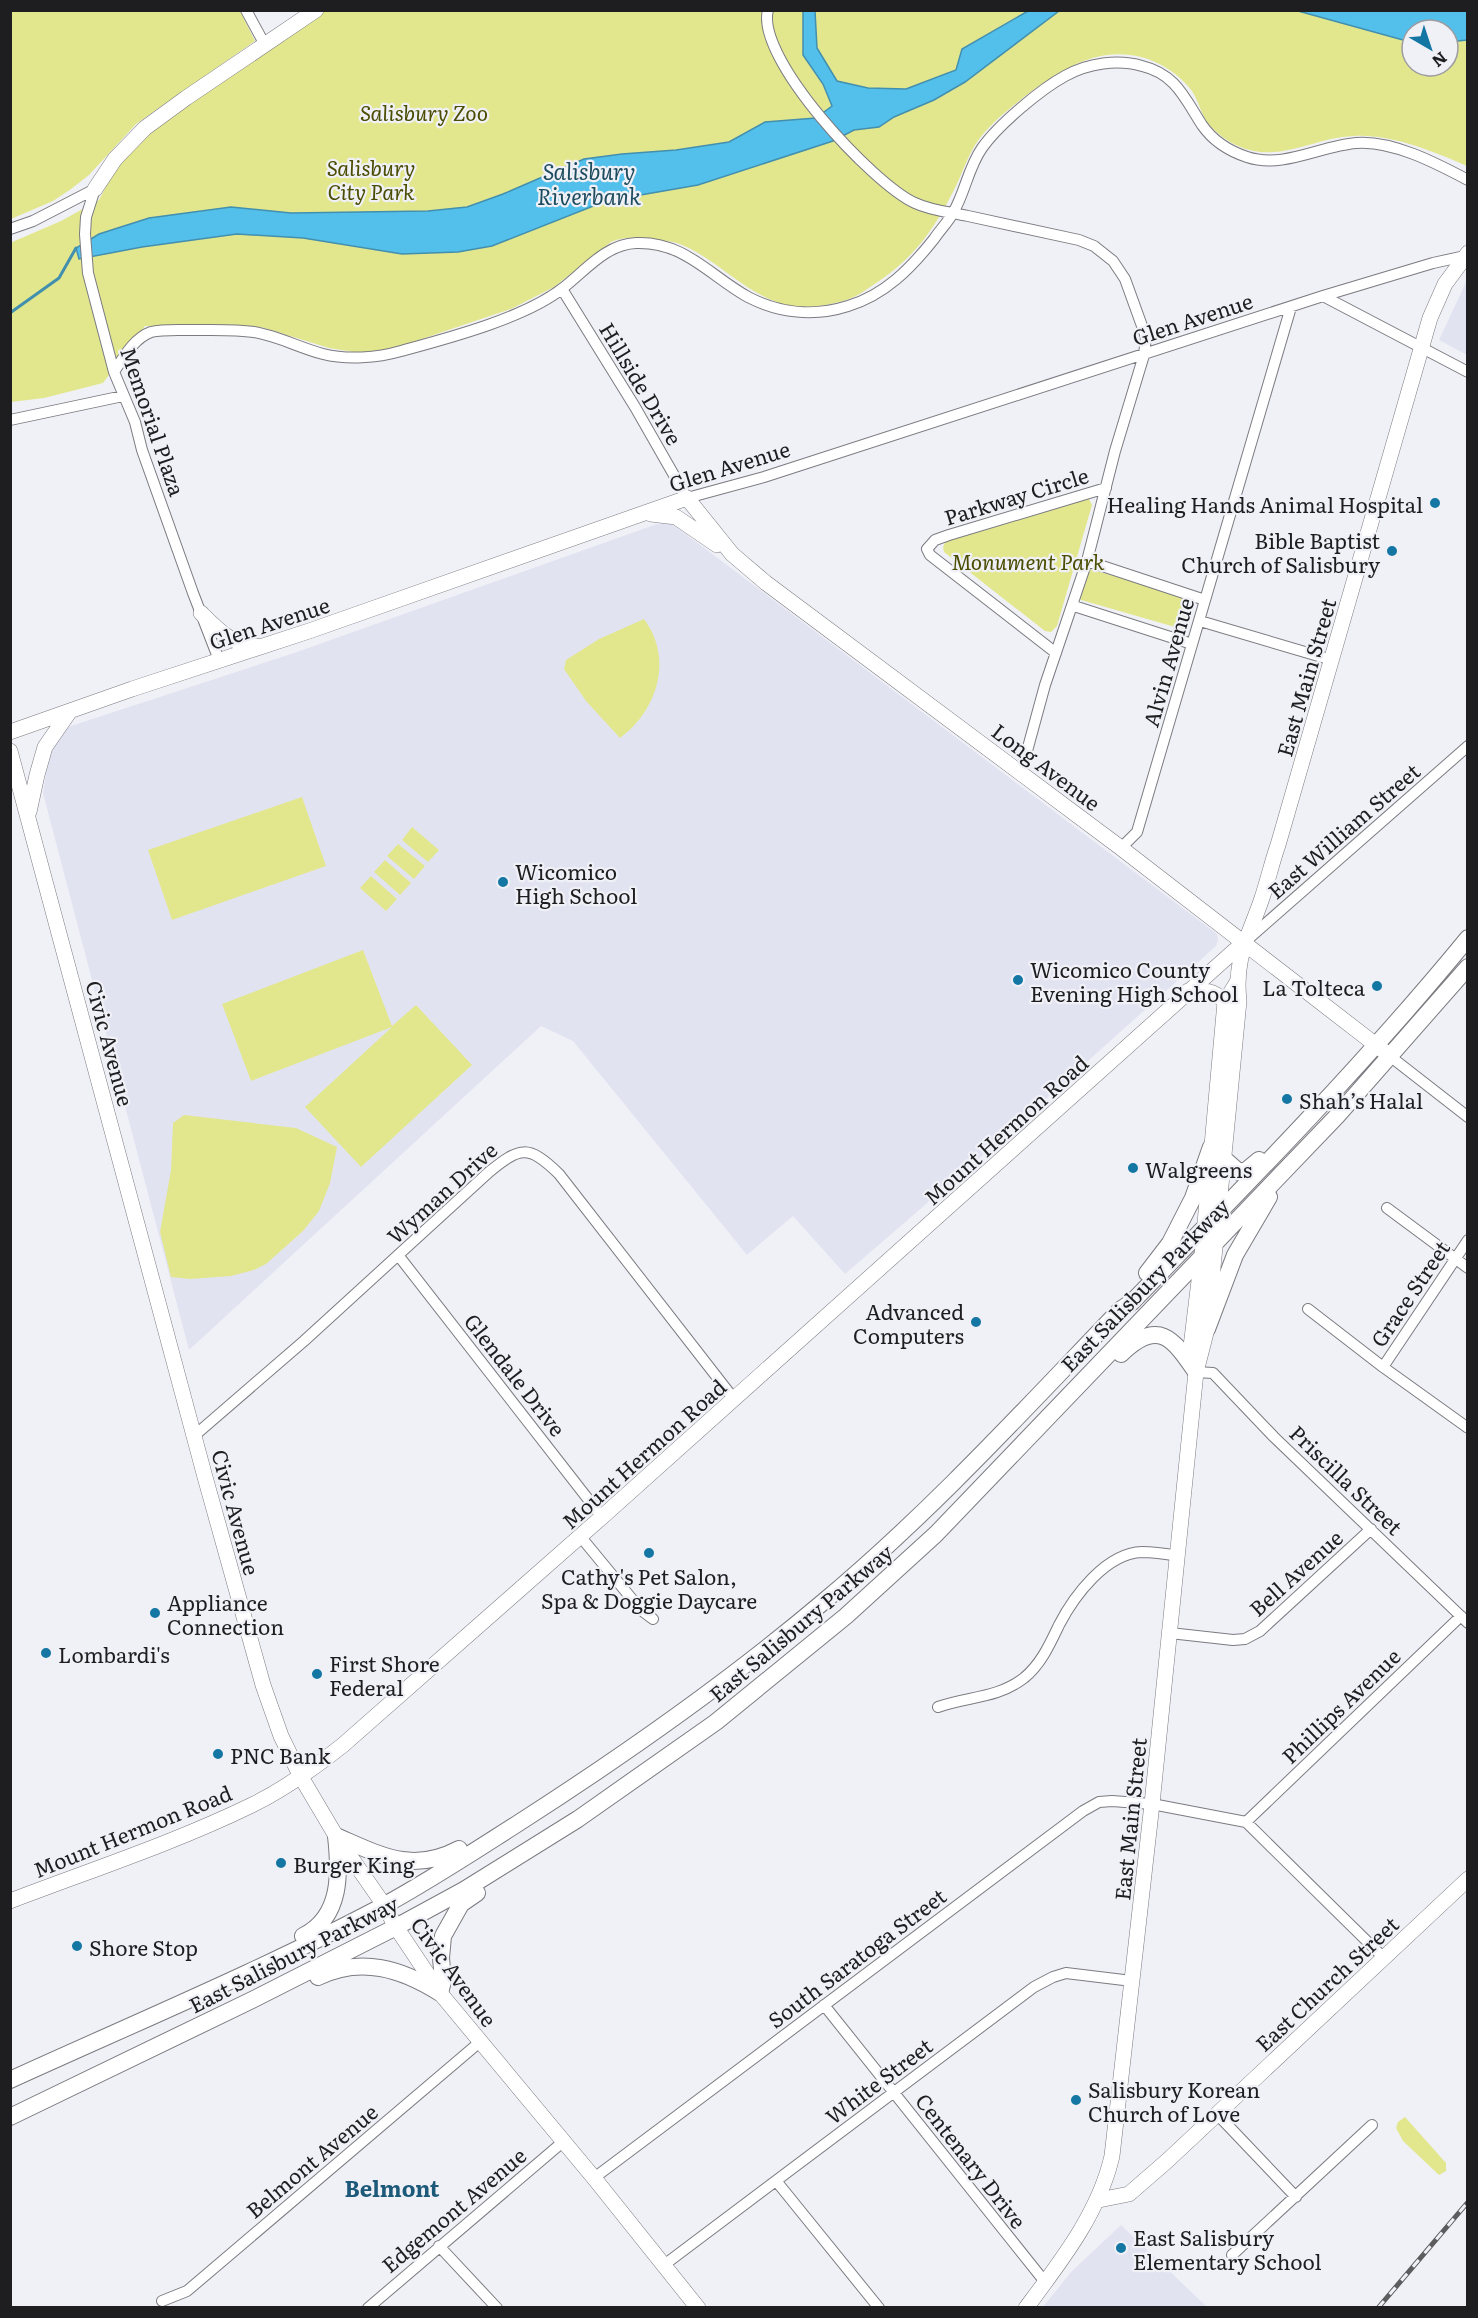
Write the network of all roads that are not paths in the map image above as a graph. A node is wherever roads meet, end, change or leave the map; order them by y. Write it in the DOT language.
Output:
graph roads {
  1 [pos="246,10"];
  2 [pos="316,10"];
  3 [pos="768,10"];
  4 [pos="265,45"];
  5 [pos="1467,180"];
  6 [pos="95,189"];
  7 [pos="954,213"];
  8 [pos="10,229"];
  9 [pos="1466,254"];
  10 [pos="562,289"];
  11 [pos="1323,296"];
  12 [pos="1291,307"];
  13 [pos="1422,349"];
  14 [pos="1144,355"];
  15 [pos="114,372"];
  16 [pos="1467,372"];
  17 [pos="123,396"];
  18 [pos="10,420"];
  19 [pos="1106,488"];
  20 [pos="687,498"];
  21 [pos="644,514"];
  22 [pos="732,554"];
  23 [pos="1087,561"];
  24 [pos="1205,600"];
  25 [pos="1074,606"];
  26 [pos="201,613"];
  27 [pos="1200,621"];
  28 [pos="1192,644"];
  29 [pos="262,646"];
  30 [pos="1056,653"];
  31 [pos="219,660"];
  32 [pos="1332,660"];
  33 [pos="69,711"];
  34 [pos="10,732"];
  35 [pos="1467,746"];
  36 [pos="10,751"];
  37 [pos="1021,773"];
  38 [pos="10,795"];
  39 [pos="29,815"];
  40 [pos="1121,848"];
  41 [pos="1467,938"];
  42 [pos="1243,943"];
  43 [pos="1467,968"];
  44 [pos="1237,982"];
  45 [pos="1188,991"];
  46 [pos="1225,1002"];
  47 [pos="1376,1045"];
  48 [pos="1391,1057"];
  49 [pos="1467,1117"];
  50 [pos="1296,1133"];
  51 [pos="1217,1152"];
  52 [pos="1284,1173"];
  53 [pos="1387,1208"];
  54 [pos="1220,1211"];
  55 [pos="1204,1228"];
  56 [pos="1467,1240"];
  57 [pos="1215,1242"];
  58 [pos="398,1256"];
  59 [pos="1202,1256"];
  60 [pos="1456,1259"];
  61 [pos="1467,1268"];
  62 [pos="1308,1309"];
  63 [pos="1120,1310"];
  64 [pos="1208,1329"];
  65 [pos="1383,1367"];
  66 [pos="1196,1372"];
  67 [pos="734,1399"];
  68 [pos="1060,1403"];
  69 [pos="1467,1428"];
  70 [pos="194,1436"];
  71 [pos="602,1517"];
  72 [pos="1371,1529"];
  73 [pos="580,1536"];
  74 [pos="1179,1556"];
  75 [pos="653,1619"];
  76 [pos="1464,1619"];
  77 [pos="1170,1633"];
  78 [pos="938,1707"];
  79 [pos="301,1777"];
  80 [pos="583,1782"];
  81 [pos="1152,1804"];
  82 [pos="1246,1822"];
  83 [pos="336,1836"];
  84 [pos="546,1839"];
  85 [pos="1467,1879"];
  86 [pos="10,1901"];
  87 [pos="384,1905"];
  88 [pos="396,1927"];
  89 [pos="1384,1958"];
  90 [pos="1132,1981"];
  91 [pos="440,1993"];
  92 [pos="184,2001"];
  93 [pos="824,2005"];
  94 [pos="481,2041"];
  95 [pos="165,2042"];
  96 [pos="10,2080"];
  97 [pos="894,2093"];
  98 [pos="1217,2114"];
  99 [pos="10,2117"];
  100 [pos="1372,2125"];
  101 [pos="564,2141"];
  102 [pos="594,2178"];
  103 [pos="777,2182"];
  104 [pos="1296,2197"];
  105 [pos="1099,2200"];
  106 [pos="439,2246"];
  107 [pos="1232,2255"];
  108 [pos="664,2265"];
  109 [pos="1045,2282"];
  110 [pos="162,2301"];
  111 [pos="368,2307"];
  112 [pos="497,2307"];
  113 [pos="698,2307"];
  114 [pos="879,2307"];
  115 [pos="1026,2307"];
  1 -- 4 [label="street"];
  2 -- 4 [label="street"];
  3 -- 7 [label="street"];
  4 -- 6 [label="street"];
  5 -- 7 [label="street"];
  6 -- 8 [label="street"];
  6 -- 15 [label="street, Memorial Plaza"];
  7 -- 10 [label="street"];
  7 -- 14 [label="street"];
  9 -- 11 [label="street, Glen Avenue"];
  9 -- 13 [label="street, East Main Street"];
  10 -- 15 [label="street"];
  10 -- 20 [label="street, Hillside Drive"];
  11 -- 12 [label="street, Glen Avenue"];
  11 -- 13 [label="street"];
  12 -- 14 [label="street, Glen Avenue"];
  12 -- 24 [label="street, Alvin Avenue"];
  13 -- 16 [label="street"];
  13 -- 32 [label="street, East Main Street"];
  14 -- 19 [label="street"];
  14 -- 20 [label="street, Glen Avenue"];
  15 -- 17 [label="street, Memorial Plaza"];
  17 -- 18 [label="street"];
  17 -- 26 [label="street, Memorial Plaza"];
  19 -- 23 [label="street"];
  19 -- 30 [label="street, Parkway Circle"];
  20 -- 21 [label="street, Glen Avenue"];
  20 -- 22 [label="street, Long Avenue"];
  21 -- 22 [label="street"];
  21 -- 29 [label="street, Glen Avenue"];
  22 -- 37 [label="street, Long Avenue"];
  23 -- 24 [label="street"];
  23 -- 25 [label="street"];
  24 -- 27 [label="street, Alvin Avenue"];
  25 -- 28 [label="street"];
  25 -- 30 [label="street"];
  26 -- 29 [label="street"];
  26 -- 31 [label="street, Memorial Plaza"];
  27 -- 28 [label="street, Alvin Avenue"];
  27 -- 32 [label="street"];
  28 -- 40 [label="street, Alvin Avenue"];
  29 -- 31 [label="street, Glen Avenue"];
  30 -- 37 [label="street"];
  31 -- 33 [label="street, Glen Avenue"];
  32 -- 42 [label="street, East Main Street"];
  33 -- 34 [label="street, Glen Avenue"];
  33 -- 39 [label="street"];
  35 -- 42 [label="street, East William Street"];
  36 -- 39 [label="street, Civic Avenue"];
  37 -- 40 [label="street, Long Avenue"];
  38 -- 39 [label="street"];
  39 -- 70 [label="street, Civic Avenue"];
  40 -- 42 [label="street, Long Avenue"];
  41 -- 47 [label="main road, East Salisbury Parkway"];
  42 -- 44 [label="street, East Main Street"];
  42 -- 45 [label="street, Mount Hermon Road"];
  42 -- 47 [label="street, Long Avenue"];
  43 -- 48 [label="main road, East Salisbury Parkway"];
  44 -- 46 [label="street, East Main Street"];
  44 -- 51 [label="street, East Main Street"];
  45 -- 46 [label="street"];
  45 -- 67 [label="street, Mount Hermon Road"];
  46 -- 51 [label="street, East Main Street"];
  47 -- 48 [label="street, Long Avenue"];
  47 -- 50 [label="main road, East Salisbury Parkway"];
  48 -- 49 [label="street"];
  48 -- 52 [label="main road, East Salisbury Parkway"];
  50 -- 51 [label="main road"];
  50 -- 54 [label="main road, East Salisbury Parkway"];
  51 -- 54 [label="street, East Main Street"];
  51 -- 55 [label="street, East Main Street"];
  51 -- 63 [label="main road"];
  52 -- 57 [label="main road, East Salisbury Parkway"];
  52 -- 64 [label="main road"];
  53 -- 60 [label="street"];
  54 -- 55 [label="main road, East Salisbury Parkway"];
  54 -- 57 [label="street, East Main Street"];
  55 -- 59 [label="street, East Main Street"];
  55 -- 63 [label="main road, East Salisbury Parkway"];
  56 -- 60 [label="street, Grace Street"];
  57 -- 59 [label="main road, East Salisbury Parkway"];
  57 -- 64 [label="street, East Main Street"];
  58 -- 67 [label="street, Wyman Drive"];
  58 -- 70 [label="street, Wyman Drive"];
  58 -- 71 [label="street, Glendale Drive"];
  59 -- 66 [label="street, East Main Street"];
  59 -- 68 [label="main road, East Salisbury Parkway"];
  60 -- 61 [label="street"];
  60 -- 65 [label="street, Grace Street"];
  62 -- 65 [label="street"];
  63 -- 80 [label="main road, East Salisbury Parkway"];
  64 -- 66 [label="street, East Main Street"];
  65 -- 69 [label="street"];
  66 -- 68 [label="main road"];
  66 -- 72 [label="street, Priscilla Street"];
  66 -- 74 [label="street, East Main Street"];
  67 -- 71 [label="street, Mount Hermon Road"];
  68 -- 84 [label="main road, East Salisbury Parkway"];
  70 -- 79 [label="street, Civic Avenue"];
  71 -- 73 [label="street, Mount Hermon Road"];
  72 -- 76 [label="street, Priscilla Street"];
  72 -- 77 [label="street, Bell Avenue"];
  73 -- 75 [label="street"];
  73 -- 79 [label="street, Mount Hermon Road"];
  74 -- 77 [label="street, East Main Street"];
  74 -- 78 [label="street"];
  76 -- 82 [label="street, Phillips Avenue"];
  77 -- 81 [label="street, East Main Street"];
  79 -- 83 [label="street, Civic Avenue"];
  79 -- 86 [label="street, Mount Hermon Road"];
  80 -- 83 [label="main road"];
  80 -- 87 [label="main road, East Salisbury Parkway"];
  81 -- 82 [label="street, South Saratoga Street"];
  81 -- 90 [label="street, East Main Street"];
  81 -- 93 [label="street, South Saratoga Street"];
  82 -- 89 [label="street"];
  83 -- 87 [label="street, Civic Avenue"];
  83 -- 92 [label="main road"];
  84 -- 88 [label="main road, East Salisbury Parkway"];
  84 -- 91 [label="main road"];
  85 -- 89 [label="street, East Church Street"];
  87 -- 88 [label="street, Civic Avenue"];
  87 -- 92 [label="main road, East Salisbury Parkway"];
  88 -- 91 [label="street, Civic Avenue"];
  88 -- 95 [label="main road, East Salisbury Parkway"];
  89 -- 98 [label="street, East Church Street"];
  90 -- 97 [label="street, White Street"];
  90 -- 105 [label="street, East Main Street"];
  91 -- 94 [label="street, Civic Avenue"];
  91 -- 95 [label="main road"];
  92 -- 96 [label="main road, East Salisbury Parkway"];
  93 -- 97 [label="street, Centenary Drive"];
  93 -- 102 [label="street, South Saratoga Street"];
  94 -- 101 [label="street, Civic Avenue"];
  94 -- 110 [label="street, Belmont Avenue"];
  95 -- 99 [label="main road, East Salisbury Parkway"];
  97 -- 103 [label="street, White Street"];
  97 -- 109 [label="street, Centenary Drive"];
  98 -- 104 [label="street"];
  98 -- 105 [label="street, East Church Street"];
  100 -- 104 [label="street"];
  101 -- 102 [label="street, Civic Avenue"];
  101 -- 106 [label="street, Edgemont Avenue"];
  102 -- 108 [label="street, Civic Avenue"];
  103 -- 108 [label="street, White Street"];
  103 -- 114 [label="street"];
  104 -- 107 [label="street"];
  105 -- 109 [label="street, East Main Street"];
  106 -- 111 [label="street, Edgemont Avenue"];
  106 -- 112 [label="street"];
  108 -- 113 [label="street, Civic Avenue"];
  109 -- 115 [label="street, East Main Street"];
}
